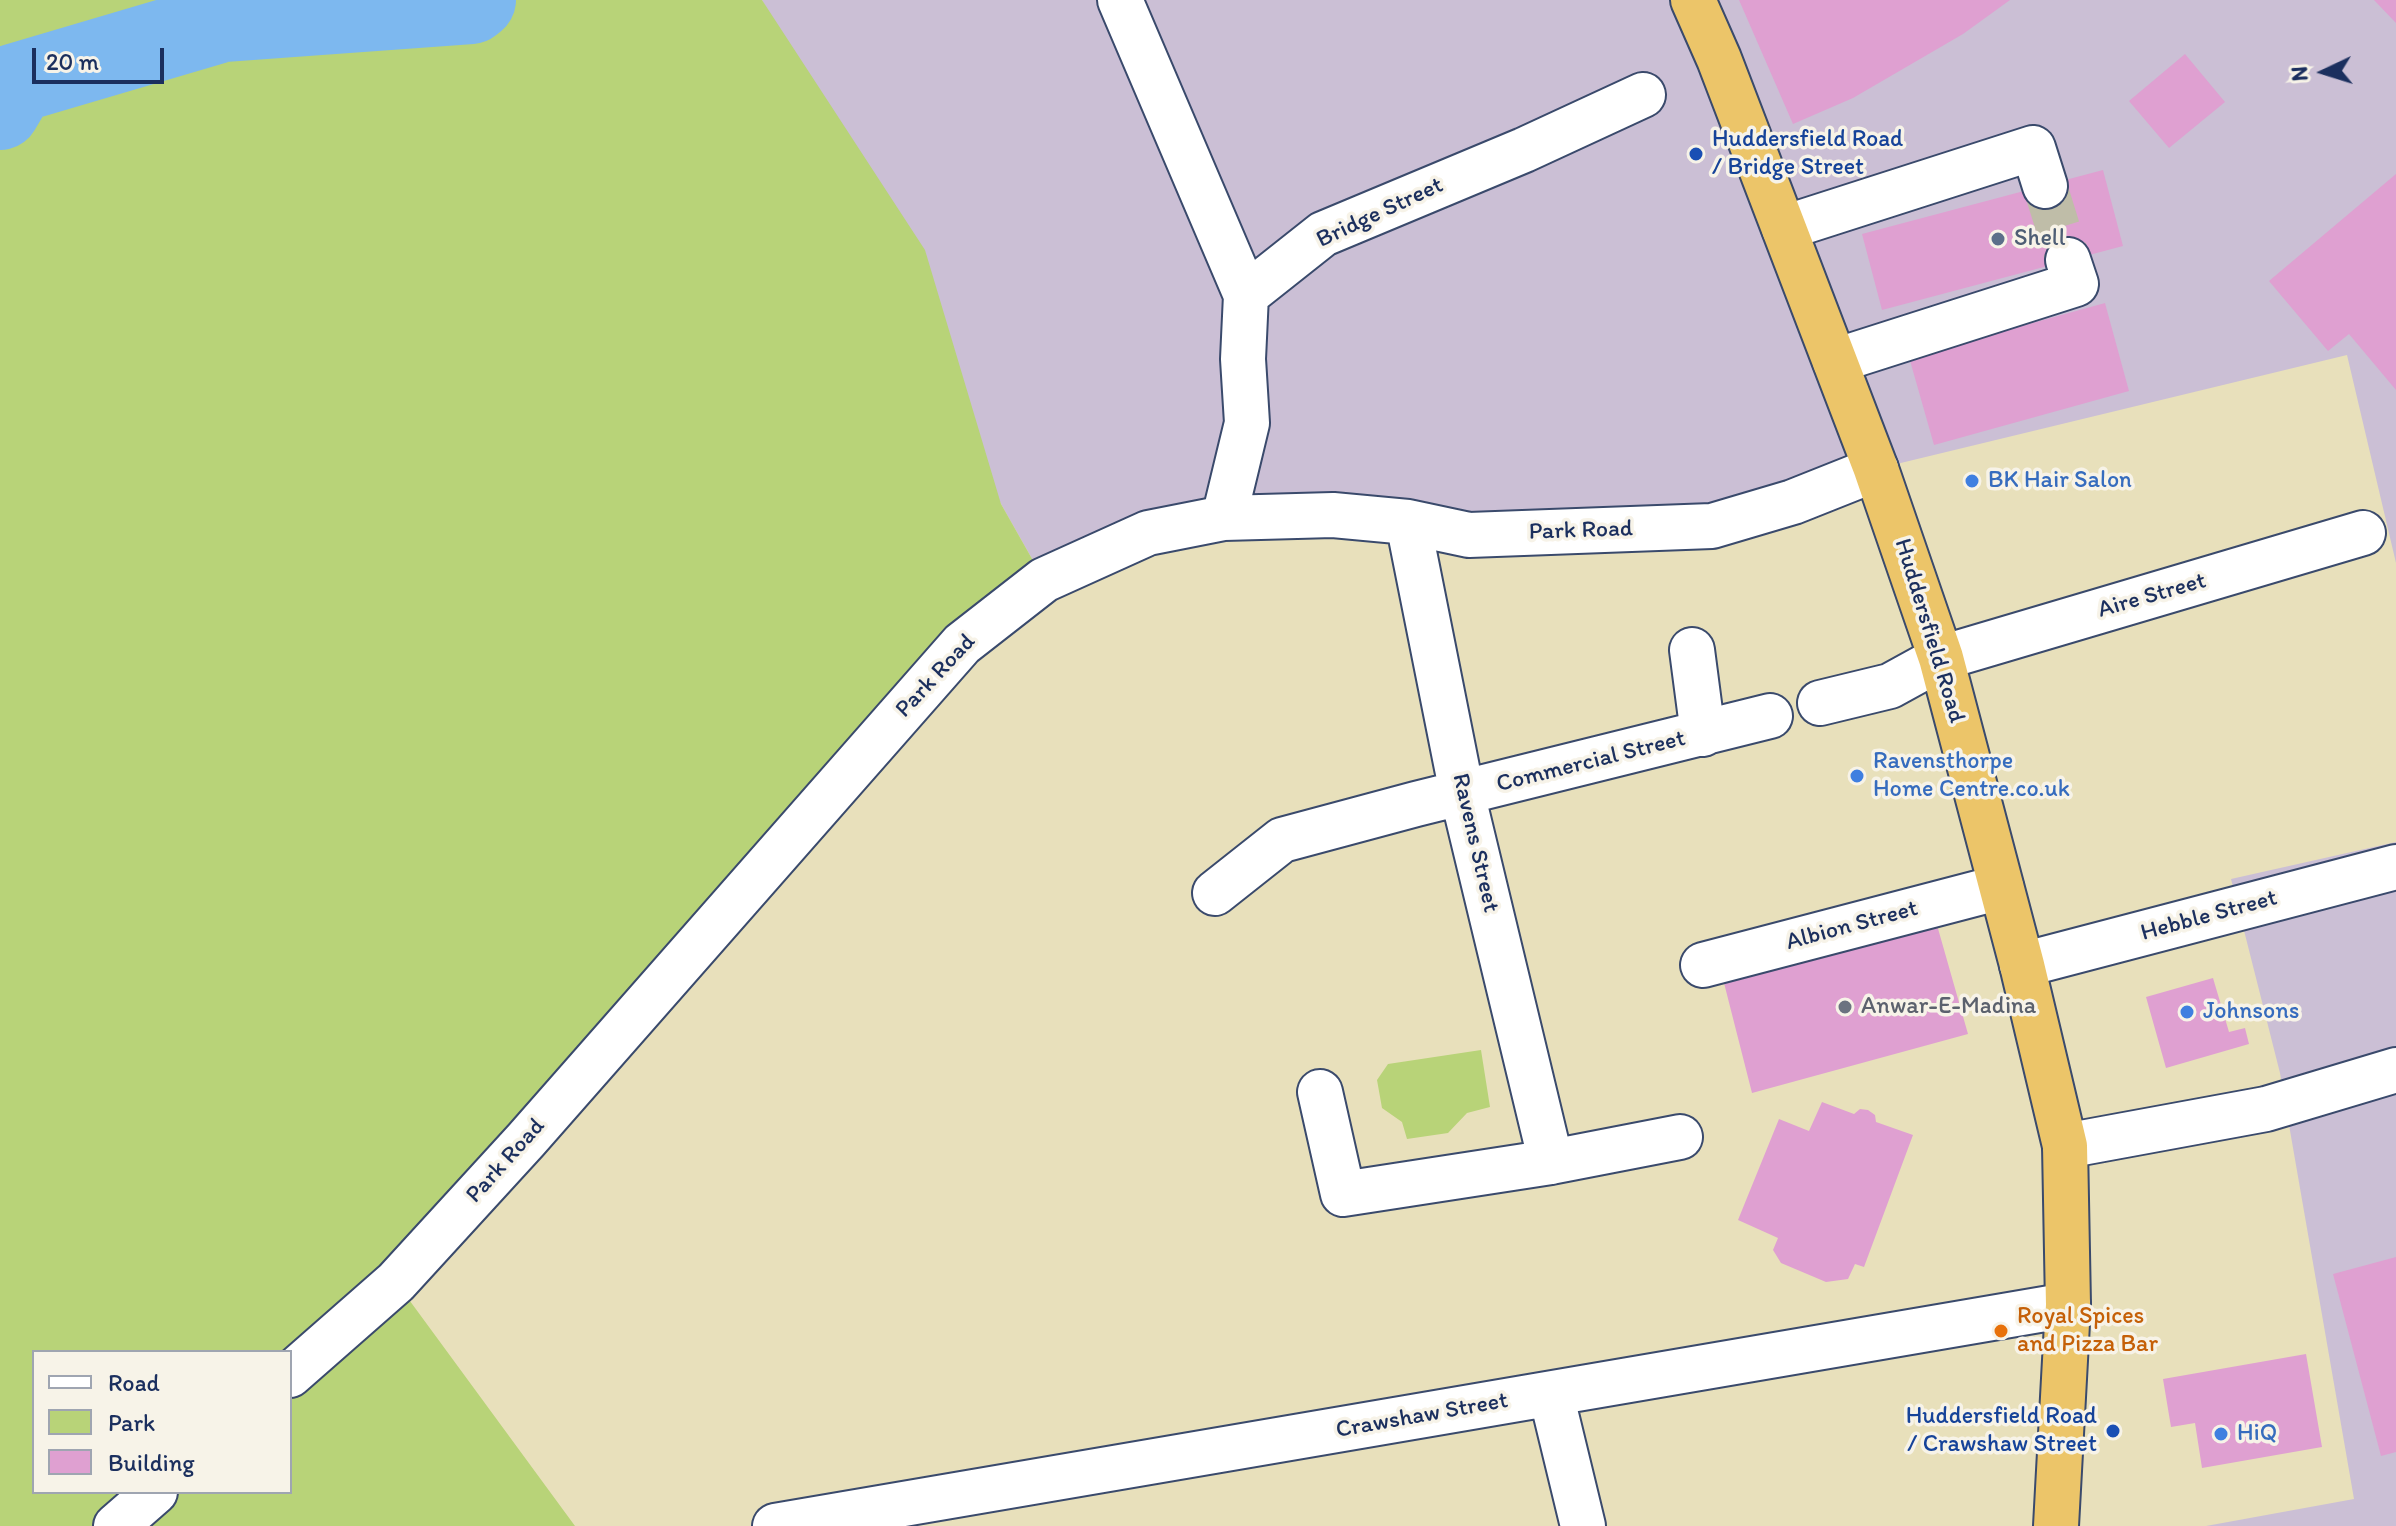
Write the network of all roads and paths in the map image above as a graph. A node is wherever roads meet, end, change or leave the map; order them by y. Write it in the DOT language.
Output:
graph roads {
  1 [pos="1120,0"];
  2 [pos="1693,0"];
  3 [pos="1643,95"];
  4 [pos="2045,186"];
  5 [pos="1784,228"];
  6 [pos="2068,260"];
  7 [pos="1246,295"];
  8 [pos="1835,361"];
  9 [pos="1876,469"];
  10 [pos="1224,518"];
  11 [pos="1408,522"];
  12 [pos="2363,533"];
  13 [pos="1692,650"];
  14 [pos="1941,658"];
  15 [pos="1820,703"];
  16 [pos="1770,716"];
  17 [pos="1703,734"];
  18 [pos="1462,793"];
  19 [pos="2396,867"];
  20 [pos="2001,887"];
  21 [pos="1215,893"];
  22 [pos="1703,965"];
  23 [pos="2022,965"];
  24 [pos="2396,1070"];
  25 [pos="1320,1092"];
  26 [pos="1680,1137"];
  27 [pos="2065,1146"];
  28 [pos="1551,1162"];
  29 [pos="2068,1305"];
  30 [pos="292,1373"];
  31 [pos="1551,1394"];
  32 [pos="153,1494"];
  33 [pos="981,1509"];
  34 [pos="116,1526"];
  35 [pos="775,1526"];
  36 [pos="1583,1526"];
  37 [pos="2056,1526"];
  1 -- 7 [label="street"];
  2 -- 5 [label="highway, Huddersfield Road"];
  3 -- 7 [label="street, Bridge Street"];
  4 -- 5 [label="street"];
  5 -- 8 [label="highway, Huddersfield Road"];
  6 -- 8 [label="street"];
  7 -- 10 [label="street"];
  8 -- 9 [label="highway, Huddersfield Road"];
  9 -- 11 [label="street, Park Road"];
  9 -- 14 [label="highway, Huddersfield Road"];
  10 -- 11 [label="street, Park Road"];
  10 -- 30 [label="street, Park Road"];
  11 -- 18 [label="street, Ravens Street"];
  12 -- 14 [label="street, Aire Street"];
  13 -- 17 [label="street, Commercial Street"];
  14 -- 15 [label="street"];
  14 -- 20 [label="highway, Huddersfield Road"];
  16 -- 17 [label="street, Commercial Street"];
  17 -- 18 [label="street, Commercial Street"];
  18 -- 21 [label="street, Commercial Street"];
  18 -- 28 [label="street, Ravens Street"];
  19 -- 23 [label="street, Hebble Street"];
  20 -- 22 [label="street, Albion Street"];
  20 -- 23 [label="highway, Huddersfield Road"];
  23 -- 27 [label="highway, Huddersfield Road"];
  24 -- 27 [label="street"];
  25 -- 28 [label="street"];
  26 -- 28 [label="street"];
  27 -- 29 [label="highway, Huddersfield Road"];
  29 -- 31 [label="street, Crawshaw Street"];
  29 -- 37 [label="highway, Huddersfield Road"];
  31 -- 33 [label="street, Crawshaw Street"];
  31 -- 36 [label="street"];
  32 -- 34 [label="street"];
  33 -- 35 [label="street, Crawshaw Street"];
}
